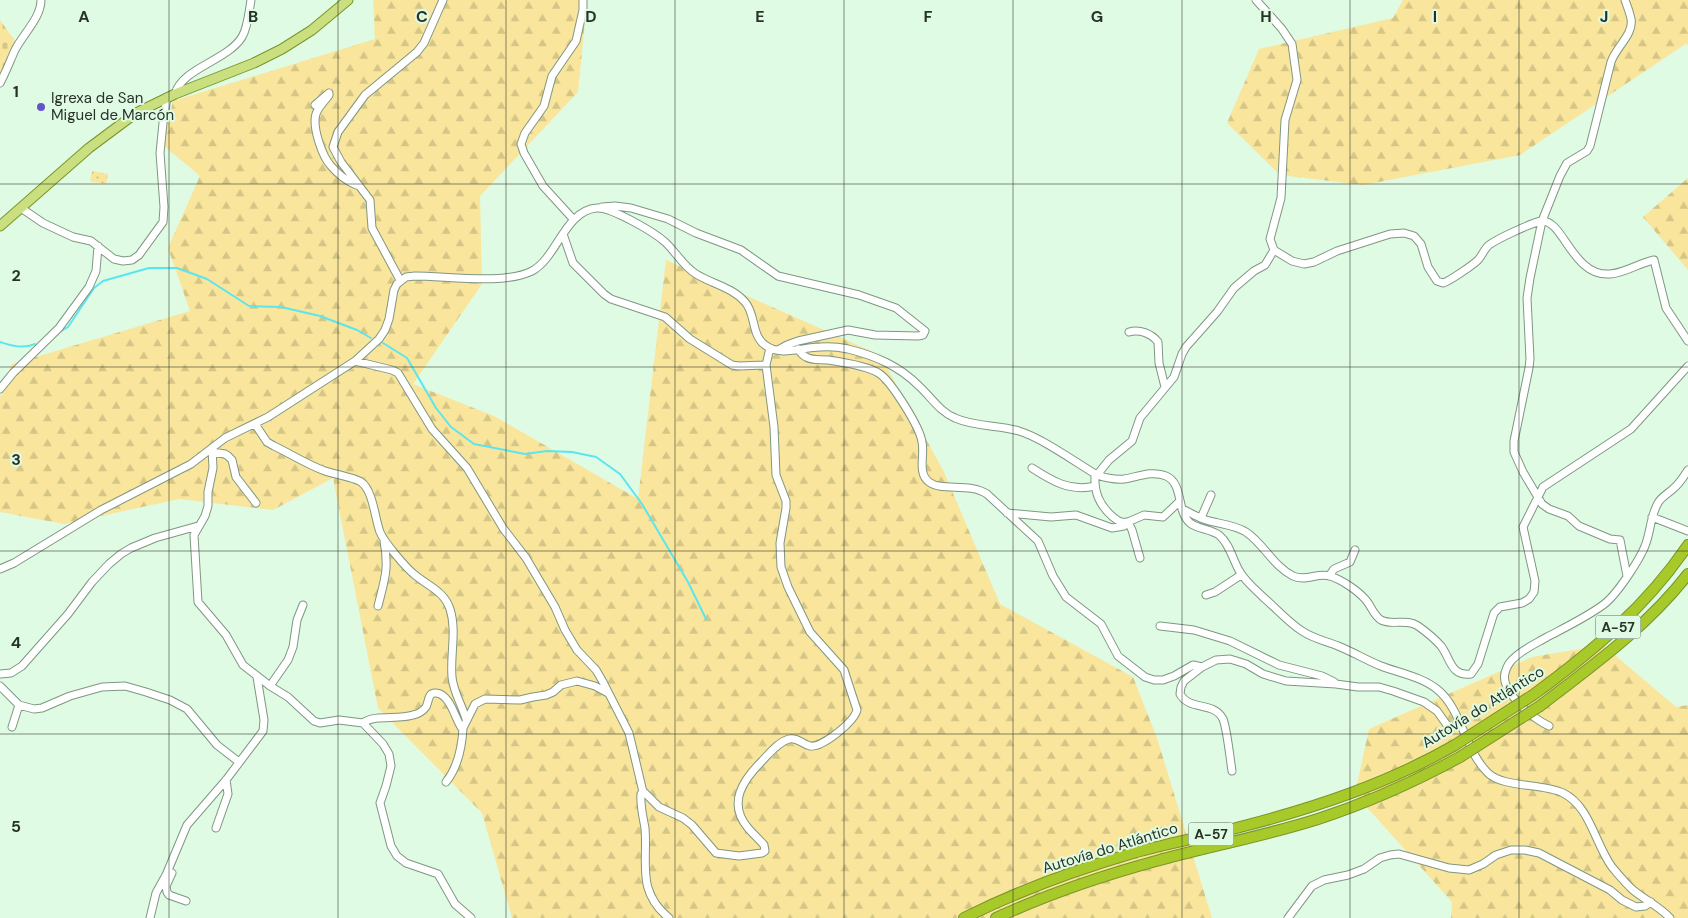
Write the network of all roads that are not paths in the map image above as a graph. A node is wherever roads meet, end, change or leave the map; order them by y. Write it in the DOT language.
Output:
graph roads {
  1 [pos="41,0"];
  2 [pos="251,0"];
  3 [pos="348,0"];
  4 [pos="442,0"];
  5 [pos="583,0"];
  6 [pos="1256,0"];
  7 [pos="1625,0"];
  8 [pos="0,83"];
  9 [pos="171,96"];
  10 [pos="315,105"];
  11 [pos="359,186"];
  12 [pos="20,208"];
  13 [pos="600,208"];
  14 [pos="574,220"];
  15 [pos="1542,221"];
  16 [pos="0,226"];
  17 [pos="563,234"];
  18 [pos="98,246"];
  19 [pos="1274,250"];
  20 [pos="400,280"];
  21 [pos="1129,332"];
  22 [pos="1688,341"];
  23 [pos="770,348"];
  24 [pos="798,349"];
  25 [pos="778,350"];
  26 [pos="354,361"];
  27 [pos="766,365"];
  28 [pos="1688,366"];
  29 [pos="1166,387"];
  30 [pos="0,389"];
  31 [pos="255,424"];
  32 [pos="212,450"];
  33 [pos="1032,468"];
  34 [pos="1688,470"];
  35 [pos="1096,474"];
  36 [pos="1095,486"];
  37 [pos="1210,495"];
  38 [pos="1538,497"];
  39 [pos="1180,501"];
  40 [pos="256,503"];
  41 [pos="1182,509"];
  42 [pos="1007,513"];
  43 [pos="1652,517"];
  44 [pos="1201,518"];
  45 [pos="1128,522"];
  46 [pos="198,526"];
  47 [pos="1688,531"];
  48 [pos="384,540"];
  49 [pos="1688,545"];
  50 [pos="1355,550"];
  51 [pos="1140,558"];
  52 [pos="0,569"];
  53 [pos="1241,574"];
  54 [pos="1688,574"];
  55 [pos="1329,576"];
  56 [pos="1627,576"];
  57 [pos="1206,595"];
  58 [pos="303,605"];
  59 [pos="378,606"];
  60 [pos="1160,626"];
  61 [pos="1202,667"];
  62 [pos="0,674"];
  63 [pos="257,677"];
  64 [pos="1336,684"];
  65 [pos="270,686"];
  66 [pos="1,689"];
  67 [pos="609,694"];
  68 [pos="19,705"];
  69 [pos="466,720"];
  70 [pos="362,724"];
  71 [pos="1460,724"];
  72 [pos="1549,726"];
  73 [pos="12,727"];
  74 [pos="463,728"];
  75 [pos="240,762"];
  76 [pos="1232,771"];
  77 [pos="226,780"];
  78 [pos="446,782"];
  79 [pos="643,792"];
  80 [pos="216,828"];
  81 [pos="180,842"];
  82 [pos="186,901"];
  83 [pos="1651,902"];
  84 [pos="150,918"];
  85 [pos="471,918"];
  86 [pos="669,918"];
  87 [pos="964,918"];
  88 [pos="996,918"];
  89 [pos="1288,918"];
  90 [pos="1670,918"];
  1 -- 8 [label="street"];
  2 -- 9 [label="street"];
  3 -- 9 [label="main road"];
  4 -- 11 [label="street"];
  5 -- 14 [label="street"];
  6 -- 19 [label="street"];
  7 -- 15 [label="street"];
  9 -- 12 [label="main road"];
  9 -- 18 [label="street"];
  10 -- 11 [label="street"];
  11 -- 20 [label="street"];
  12 -- 16 [label="main road"];
  12 -- 18 [label="street"];
  13 -- 14 [label="street"];
  13 -- 23 [label="street"];
  13 -- 25 [label="street"];
  14 -- 17 [label="street"];
  15 -- 19 [label="street"];
  15 -- 22 [label="street"];
  15 -- 38 [label="street"];
  17 -- 20 [label="street"];
  17 -- 27 [label="street"];
  18 -- 30 [label="street"];
  19 -- 29 [label="street"];
  20 -- 26 [label="street"];
  21 -- 29 [label="street"];
  23 -- 25 [label="street"];
  23 -- 27 [label="street"];
  24 -- 25 [label="street"];
  24 -- 35 [label="street"];
  24 -- 42 [label="street"];
  26 -- 31 [label="street"];
  26 -- 67 [label="street"];
  27 -- 79 [label="street"];
  28 -- 38 [label="street"];
  29 -- 35 [label="street"];
  31 -- 32 [label="street"];
  31 -- 48 [label="street"];
  32 -- 40 [label="street"];
  32 -- 46 [label="street"];
  32 -- 52 [label="street"];
  33 -- 36 [label="street"];
  34 -- 43 [label="street"];
  35 -- 36 [label="street"];
  35 -- 39 [label="street"];
  36 -- 45 [label="street"];
  37 -- 44 [label="street"];
  38 -- 55 [label="street"];
  38 -- 56 [label="street"];
  39 -- 41 [label="street"];
  39 -- 45 [label="street"];
  41 -- 44 [label="street"];
  41 -- 53 [label="street"];
  42 -- 45 [label="street"];
  42 -- 61 [label="street"];
  43 -- 47 [label="street"];
  43 -- 56 [label="street"];
  44 -- 55 [label="street"];
  45 -- 51 [label="street"];
  46 -- 62 [label="street"];
  46 -- 63 [label="street"];
  48 -- 59 [label="street"];
  48 -- 69 [label="street"];
  49 -- 87 [label="highway, Autovía do Atlántico / A-57, bridge"];
  50 -- 55 [label="street"];
  53 -- 57 [label="street"];
  53 -- 71 [label="street"];
  54 -- 88 [label="highway, Autovía do Atlántico / A-57, bridge"];
  56 -- 72 [label="street"];
  58 -- 65 [label="street"];
  60 -- 64 [label="street"];
  61 -- 64 [label="street"];
  61 -- 76 [label="street"];
  63 -- 65 [label="street"];
  63 -- 75 [label="street"];
  64 -- 71 [label="street"];
  65 -- 70 [label="street"];
  66 -- 68 [label="street"];
  67 -- 69 [label="street"];
  67 -- 79 [label="street"];
  68 -- 73 [label="street"];
  68 -- 75 [label="street"];
  69 -- 74 [label="street"];
  70 -- 74 [label="street"];
  70 -- 85 [label="street"];
  71 -- 83 [label="street"];
  74 -- 78 [label="street"];
  75 -- 77 [label="street"];
  77 -- 80 [label="street"];
  77 -- 81 [label="street"];
  79 -- 86 [label="street"];
  81 -- 82 [label="street"];
  81 -- 84 [label="street"];
  83 -- 89 [label="street"];
  83 -- 90 [label="street"];
}
